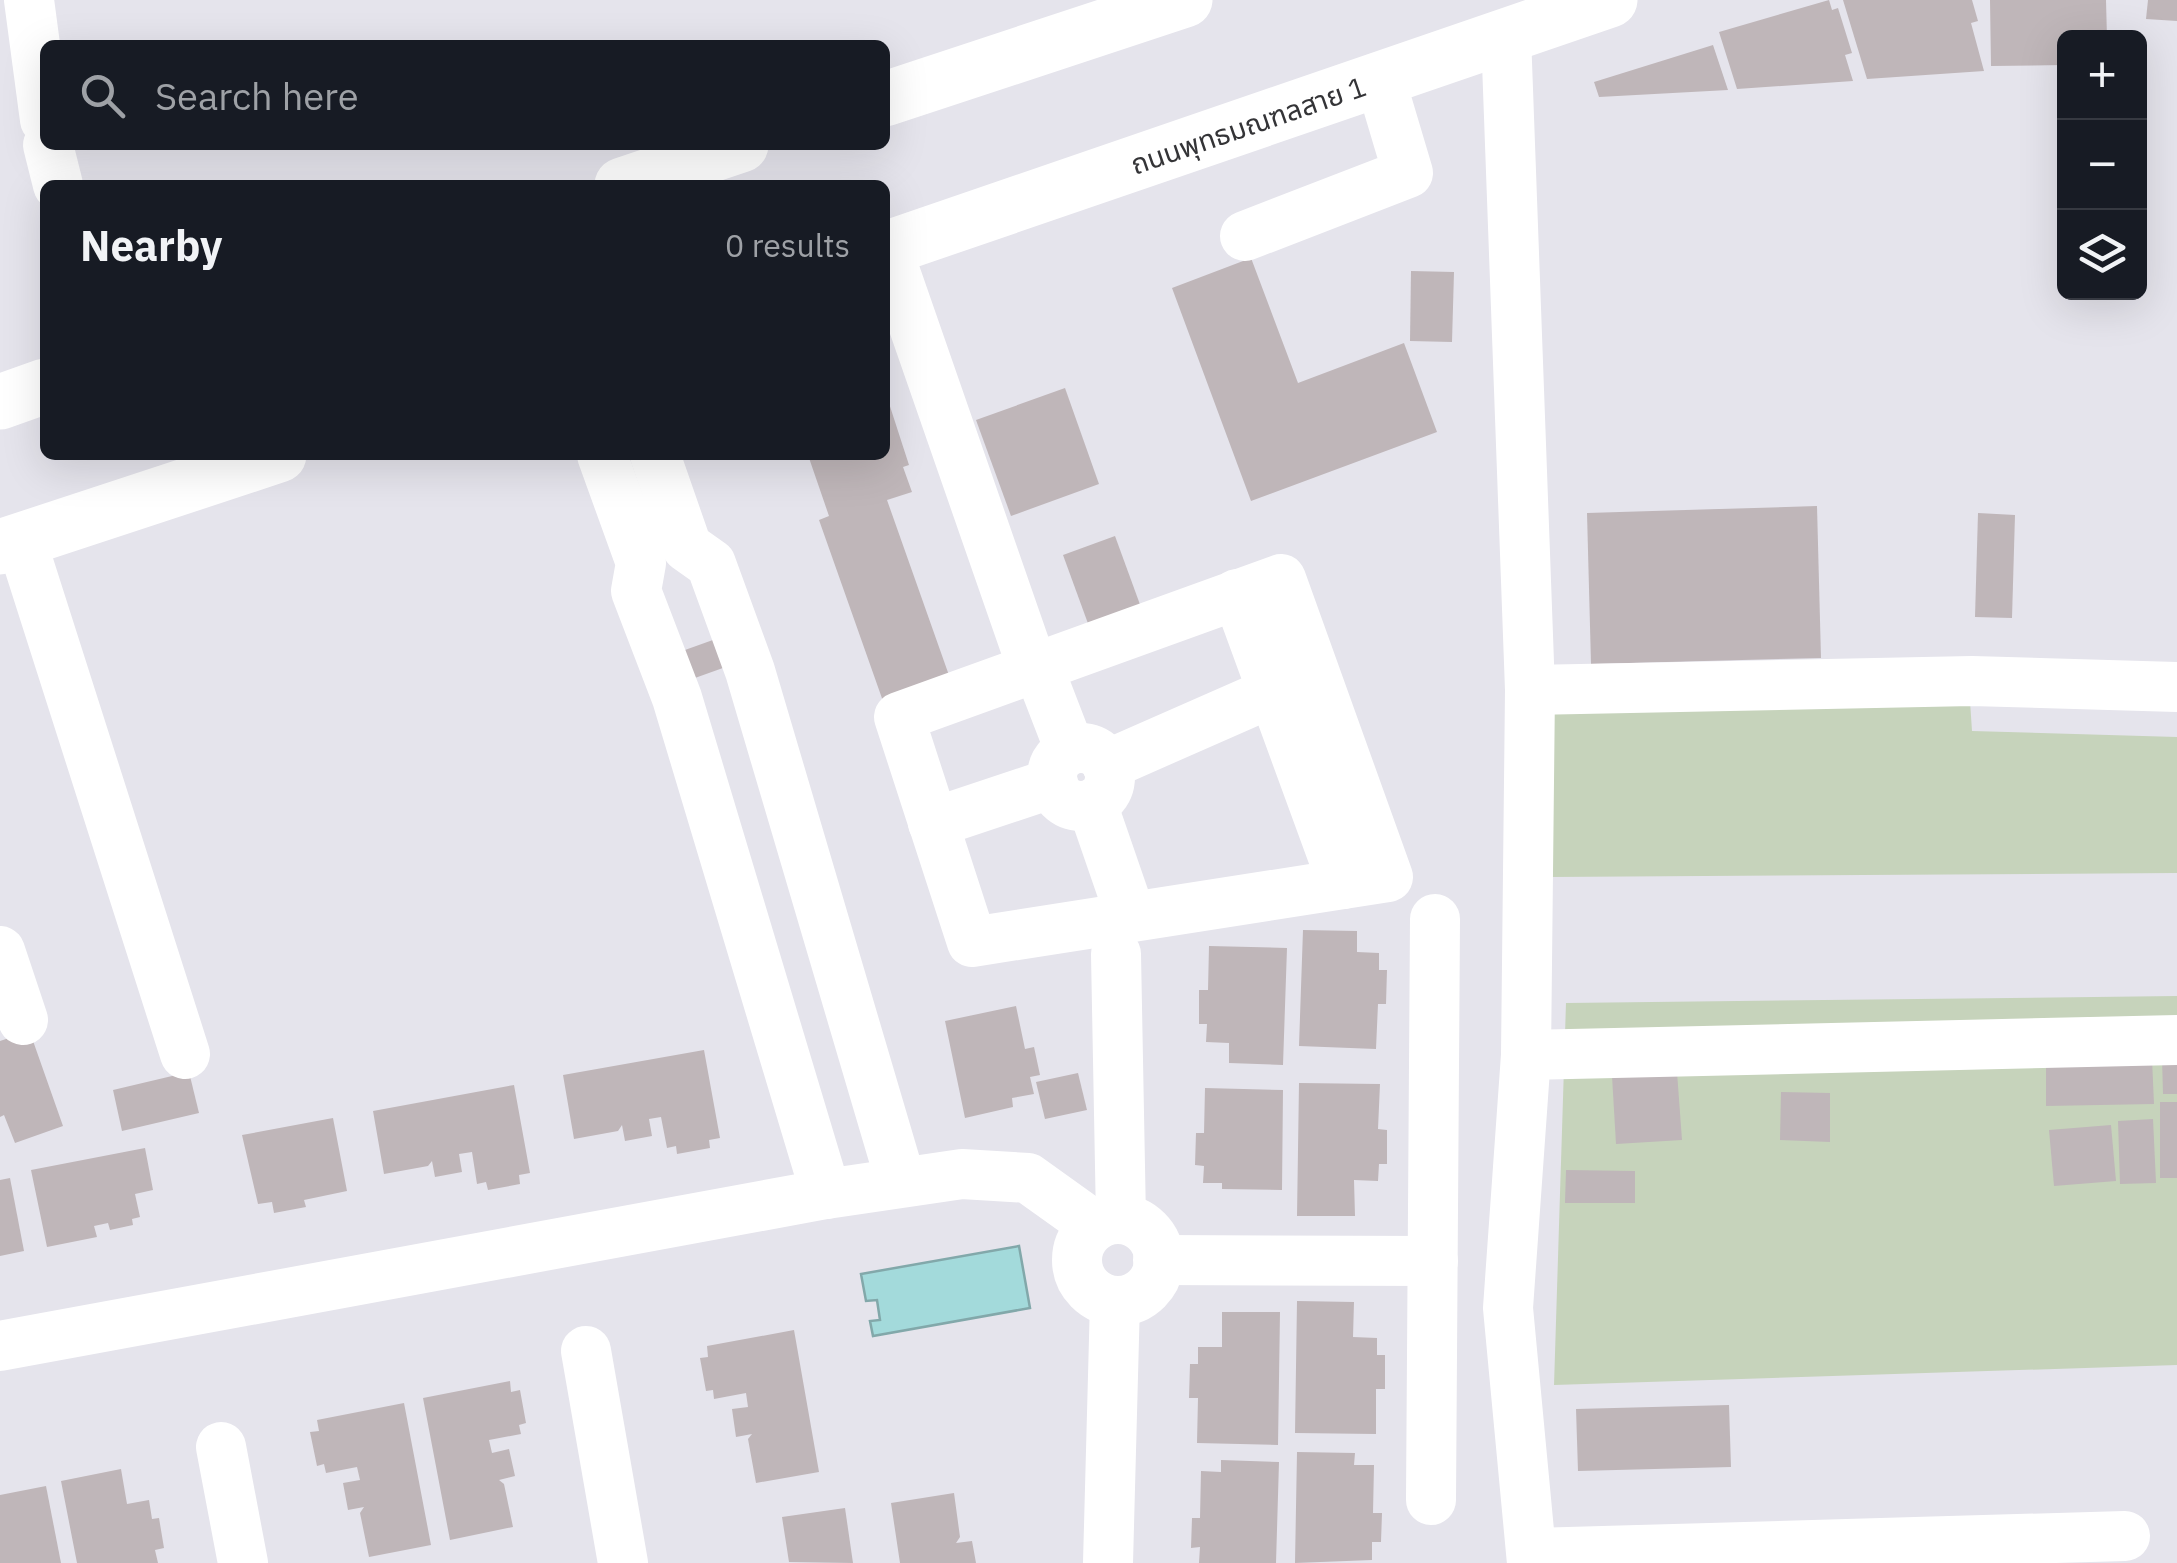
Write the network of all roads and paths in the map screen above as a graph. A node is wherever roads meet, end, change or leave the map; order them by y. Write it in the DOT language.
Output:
graph roads {
  1 [pos="29,0"];
  2 [pos="1185,0"];
  3 [pos="1610,0"];
  4 [pos="1506,36"];
  5 [pos="1380,79"];
  6 [pos="40,82"];
  7 [pos="890,97"];
  8 [pos="49,150"];
  9 [pos="726,150"];
  10 [pos="57,180"];
  11 [pos="637,180"];
  12 [pos="1245,236"];
  13 [pos="890,248"];
  14 [pos="890,260"];
  15 [pos="40,388"];
  16 [pos="0,402"];
  17 [pos="265,460"];
  18 [pos="604,460"];
  19 [pos="657,460"];
  20 [pos="11,544"];
  21 [pos="1238,594"];
  22 [pos="1035,668"];
  23 [pos="750,671"];
  24 [pos="2177,687"];
  25 [pos="1530,690"];
  26 [pos="1273,692"];
  27 [pos="677,698"];
  28 [pos="1081,775"];
  29 [pos="933,823"];
  30 [pos="1343,884"];
  31 [pos="1435,919"];
  32 [pos="1124,935"];
  33 [pos="0,951"];
  34 [pos="23,1020"];
  35 [pos="2177,1040"];
  36 [pos="186,1054"];
  37 [pos="1526,1055"];
  38 [pos="900,1182"];
  39 [pos="826,1194"];
  40 [pos="1108,1223"];
  41 [pos="1158,1260"];
  42 [pos="1433,1261"];
  43 [pos="1116,1301"];
  44 [pos="0,1346"];
  45 [pos="586,1351"];
  46 [pos="221,1447"];
  47 [pos="1431,1500"];
  48 [pos="2125,1536"];
  49 [pos="1532,1558"];
  50 [pos="244,1563"];
  51 [pos="623,1563"];
  52 [pos="1108,1563"];
  1 -- 6 [label="street"];
  2 -- 7 [label="main road"];
  3 -- 4 [label="main road, ถนนพุทธมณฑลสาย 1"];
  4 -- 5 [label="main road, ถนนพุทธมณฑลสาย 1"];
  4 -- 25 [label="street"];
  5 -- 12 [label="street"];
  5 -- 13 [label="main road, ถนนพุทธมณฑลสาย 1"];
  8 -- 10 [label="street"];
  9 -- 11 [label="main road"];
  14 -- 22 [label="street"];
  15 -- 16 [label="main road"];
  17 -- 20 [label="main road"];
  18 -- 27 [label="street"];
  19 -- 23 [label="street"];
  20 -- 36 [label="street"];
  21 -- 22 [label="street"];
  21 -- 26 [label="street"];
  21 -- 30 [label="street"];
  22 -- 28 [label="street"];
  22 -- 29 [label="street"];
  23 -- 27 [label="street"];
  23 -- 38 [label="street"];
  24 -- 25 [label="street"];
  25 -- 37 [label="street"];
  26 -- 28 [label="street"];
  26 -- 30 [label="street"];
  27 -- 39 [label="street"];
  28 -- 29 [label="street"];
  28 -- 32 [label="street"];
  29 -- 32 [label="street"];
  30 -- 32 [label="street"];
  31 -- 42 [label="street"];
  32 -- 40 [label="street"];
  33 -- 34 [label="street"];
  35 -- 37 [label="street"];
  37 -- 49 [label="street"];
  38 -- 39 [label="street"];
  38 -- 40 [label="street"];
  39 -- 44 [label="street"];
  40 -- 41 [label="street"];
  40 -- 43 [label="street"];
  41 -- 42 [label="street"];
  41 -- 43 [label="street"];
  42 -- 47 [label="street"];
  43 -- 52 [label="street"];
  45 -- 51 [label="street"];
  46 -- 50 [label="street"];
  48 -- 49 [label="street"];
}
